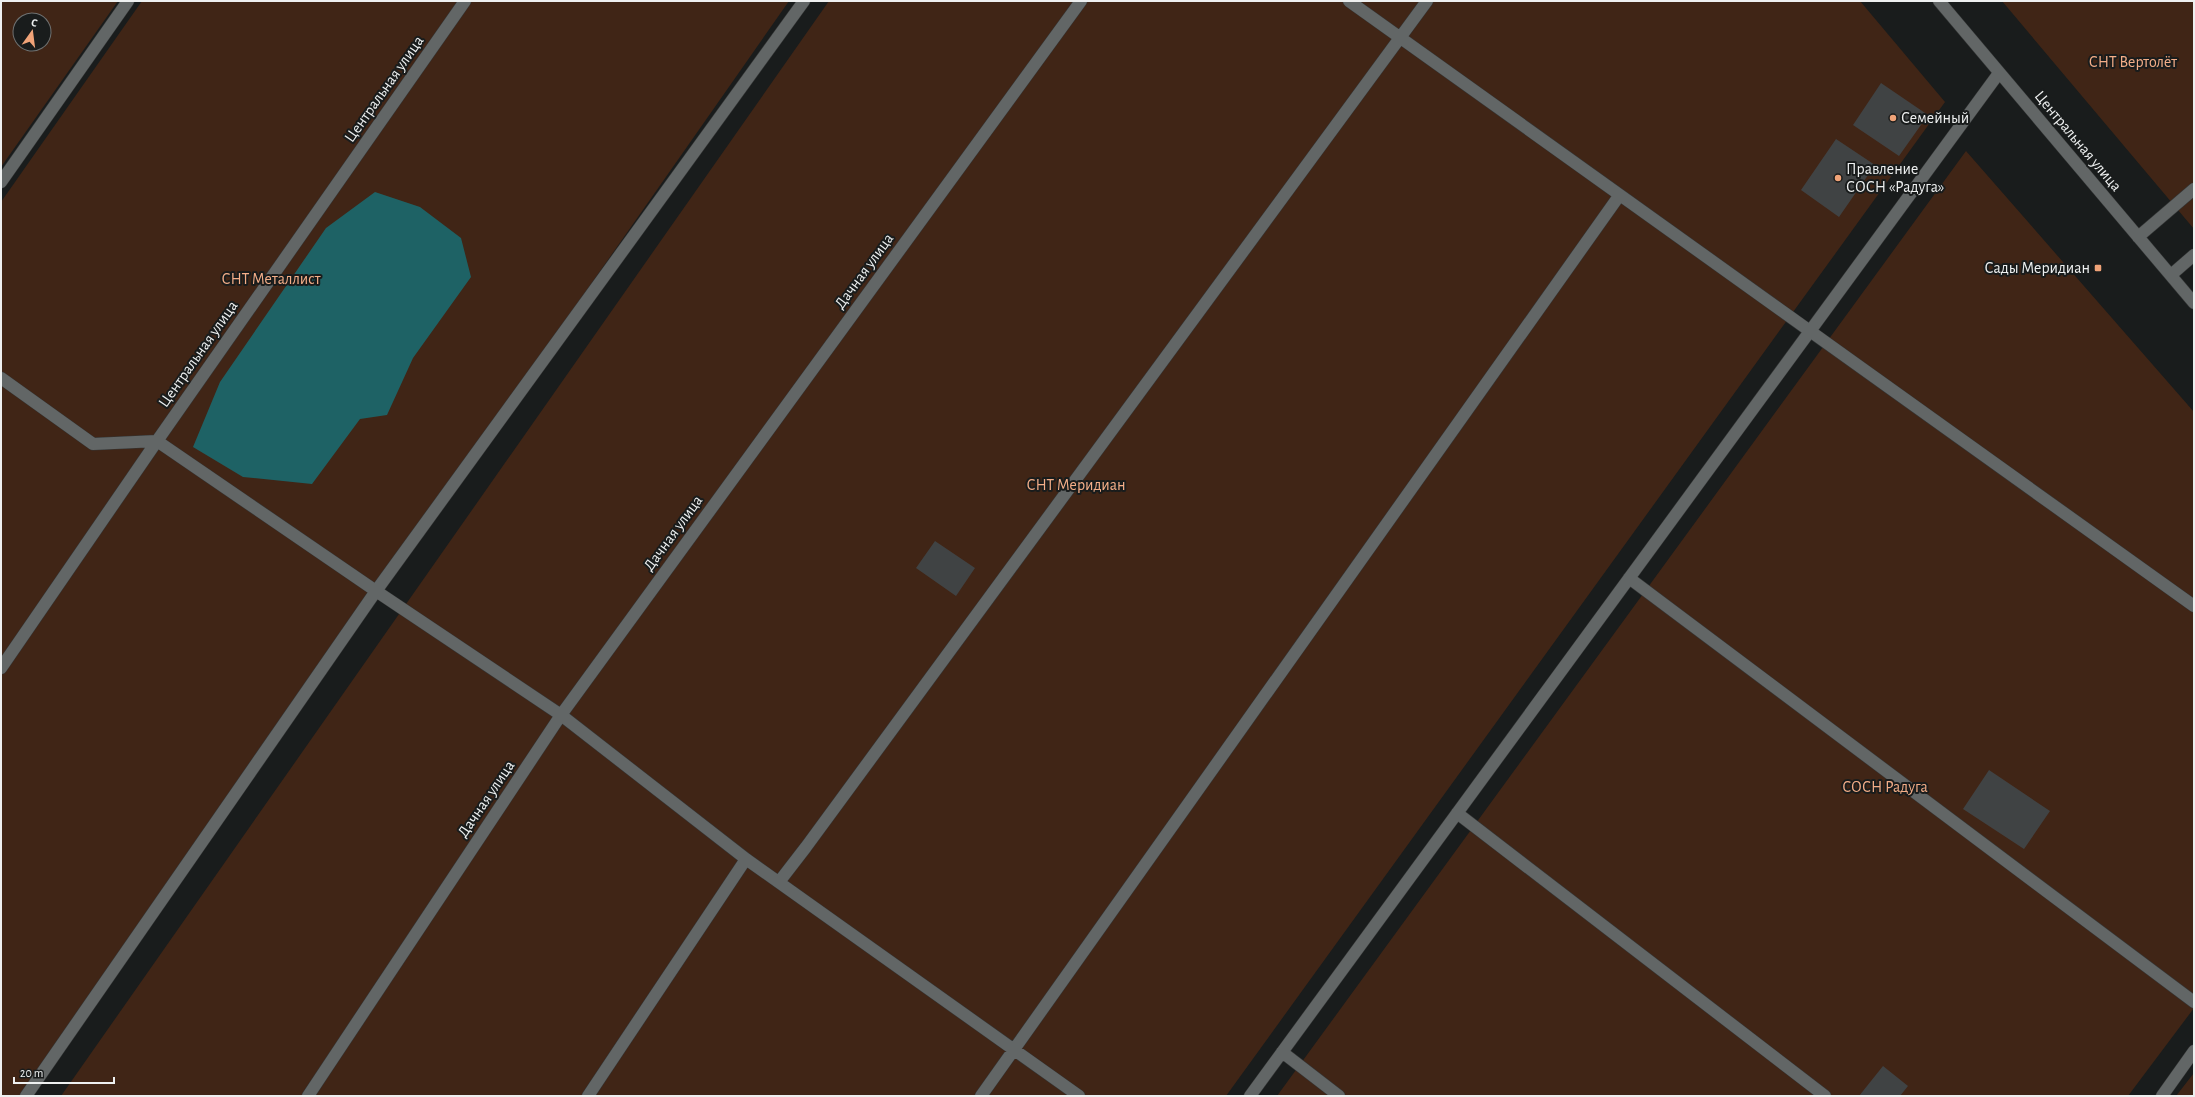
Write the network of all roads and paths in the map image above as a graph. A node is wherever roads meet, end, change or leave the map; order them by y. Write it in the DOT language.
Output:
graph roads {
  1 [pos="128,1"];
  2 [pos="465,1"];
  3 [pos="804,1"];
  4 [pos="1081,1"];
  5 [pos="1350,1"];
  6 [pos="1427,1"];
  7 [pos="1938,1"];
  8 [pos="1400,37"];
  9 [pos="1999,73"];
  10 [pos="1,182"];
  11 [pos="2194,189"];
  12 [pos="1619,196"];
  13 [pos="2138,237"];
  14 [pos="2194,255"];
  15 [pos="2171,275"];
  16 [pos="2194,302"];
  17 [pos="1810,330"];
  18 [pos="1,378"];
  19 [pos="157,441"];
  20 [pos="1629,578"];
  21 [pos="376,591"];
  22 [pos="2194,606"];
  23 [pos="1,668"];
  24 [pos="561,715"];
  25 [pos="1457,813"];
  26 [pos="746,859"];
  27 [pos="779,882"];
  28 [pos="2194,1002"];
  29 [pos="1015,1049"];
  30 [pos="2194,1051"];
  31 [pos="1282,1052"];
  32 [pos="26,1096"];
  33 [pos="308,1096"];
  34 [pos="588,1096"];
  35 [pos="981,1096"];
  36 [pos="1079,1096"];
  37 [pos="1250,1096"];
  38 [pos="1339,1096"];
  39 [pos="1825,1096"];
  40 [pos="2162,1096"];
  1 -- 10 [label="street"];
  2 -- 19 [label="street, Центральная улица"];
  3 -- 21 [label="street"];
  4 -- 24 [label="street, Дачная улица"];
  5 -- 8 [label="street"];
  6 -- 8 [label="street"];
  7 -- 9 [label="street, Центральная улица"];
  8 -- 12 [label="street"];
  8 -- 27 [label="street"];
  9 -- 13 [label="street, Центральная улица"];
  9 -- 17 [label="street"];
  11 -- 13 [label="street"];
  12 -- 17 [label="street"];
  12 -- 29 [label="street"];
  13 -- 15 [label="street, Центральная улица"];
  14 -- 15 [label="street"];
  15 -- 16 [label="street, Центральная улица"];
  17 -- 20 [label="street"];
  17 -- 22 [label="street"];
  18 -- 19 [label="street"];
  19 -- 21 [label="street"];
  19 -- 23 [label="street, Центральная улица"];
  20 -- 25 [label="street"];
  20 -- 28 [label="street"];
  21 -- 24 [label="street"];
  21 -- 32 [label="street"];
  24 -- 26 [label="street"];
  24 -- 33 [label="street, Дачная улица"];
  25 -- 31 [label="street"];
  25 -- 39 [label="street"];
  26 -- 27 [label="street"];
  26 -- 34 [label="street"];
  27 -- 29 [label="street"];
  29 -- 35 [label="street"];
  29 -- 36 [label="street"];
  30 -- 40 [label="street"];
  31 -- 37 [label="street"];
  31 -- 38 [label="street"];
}
